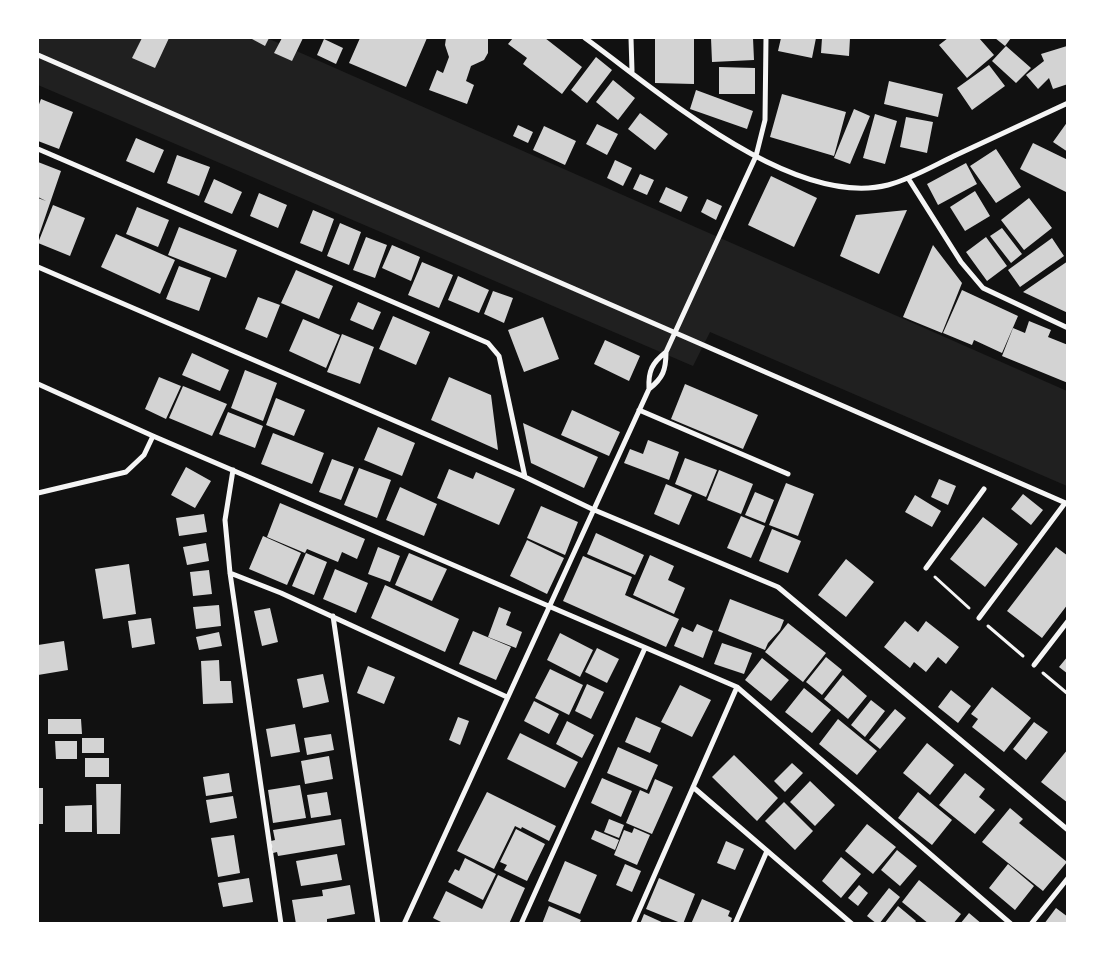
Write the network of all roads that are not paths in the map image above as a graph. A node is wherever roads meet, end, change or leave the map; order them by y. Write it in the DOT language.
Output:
graph roads {
  1 [pos="585,38"];
  2 [pos="632,38"];
  3 [pos="766,38"];
  4 [pos="38,55"];
  5 [pos="632,71"];
  6 [pos="1068,103"];
  7 [pos="38,149"];
  8 [pos="756,156"];
  9 [pos="908,178"];
  10 [pos="38,267"];
  11 [pos="1068,328"];
  12 [pos="675,333"];
  13 [pos="666,352"];
  14 [pos="38,384"];
  15 [pos="649,389"];
  16 [pos="639,410"];
  17 [pos="153,436"];
  18 [pos="233,470"];
  19 [pos="788,474"];
  20 [pos="525,477"];
  21 [pos="984,489"];
  22 [pos="38,493"];
  23 [pos="1066,503"];
  24 [pos="592,509"];
  25 [pos="926,568"];
  26 [pos="230,573"];
  27 [pos="548,607"];
  28 [pos="333,616"];
  29 [pos="979,618"];
  30 [pos="1068,621"];
  31 [pos="645,648"];
  32 [pos="1034,665"];
  33 [pos="737,687"];
  34 [pos="507,696"];
  35 [pos="693,787"];
  36 [pos="1068,830"];
  37 [pos="767,850"];
  38 [pos="1068,878"];
  39 [pos="845,921"];
  40 [pos="281,924"];
  41 [pos="378,924"];
  42 [pos="404,924"];
  43 [pos="521,924"];
  44 [pos="633,924"];
  45 [pos="735,924"];
  46 [pos="852,924"];
  47 [pos="1011,924"];
  48 [pos="1031,924"];
  1 -- 5 [label="street"];
  2 -- 5 [label="street"];
  3 -- 8 [label="street"];
  4 -- 12 [label="street"];
  5 -- 8 [label="street"];
  6 -- 9 [label="street"];
  7 -- 20 [label="street"];
  8 -- 9 [label="street"];
  8 -- 12 [label="street"];
  9 -- 11 [label="street"];
  10 -- 20 [label="street"];
  12 -- 13 [label="street"];
  12 -- 23 [label="street"];
  13 -- 15 [label="street"];
  13 -- 15 [label="street"];
  14 -- 17 [label="street"];
  15 -- 16 [label="street"];
  16 -- 19 [label="street"];
  16 -- 24 [label="street"];
  17 -- 18 [label="street"];
  17 -- 22 [label="street"];
  18 -- 26 [label="street"];
  18 -- 27 [label="street"];
  20 -- 24 [label="street"];
  21 -- 25 [label="street"];
  23 -- 29 [label="street"];
  24 -- 27 [label="street"];
  24 -- 36 [label="street"];
  26 -- 28 [label="street"];
  26 -- 40 [label="street"];
  27 -- 31 [label="street"];
  27 -- 34 [label="street"];
  28 -- 34 [label="street"];
  28 -- 41 [label="street"];
  30 -- 32 [label="street"];
  31 -- 33 [label="street"];
  31 -- 43 [label="street"];
  33 -- 35 [label="street"];
  33 -- 47 [label="street"];
  34 -- 42 [label="street"];
  35 -- 37 [label="street"];
  35 -- 44 [label="street"];
  37 -- 39 [label="street"];
  37 -- 45 [label="street"];
  38 -- 48 [label="street"];
  39 -- 46 [label="street"];
}
